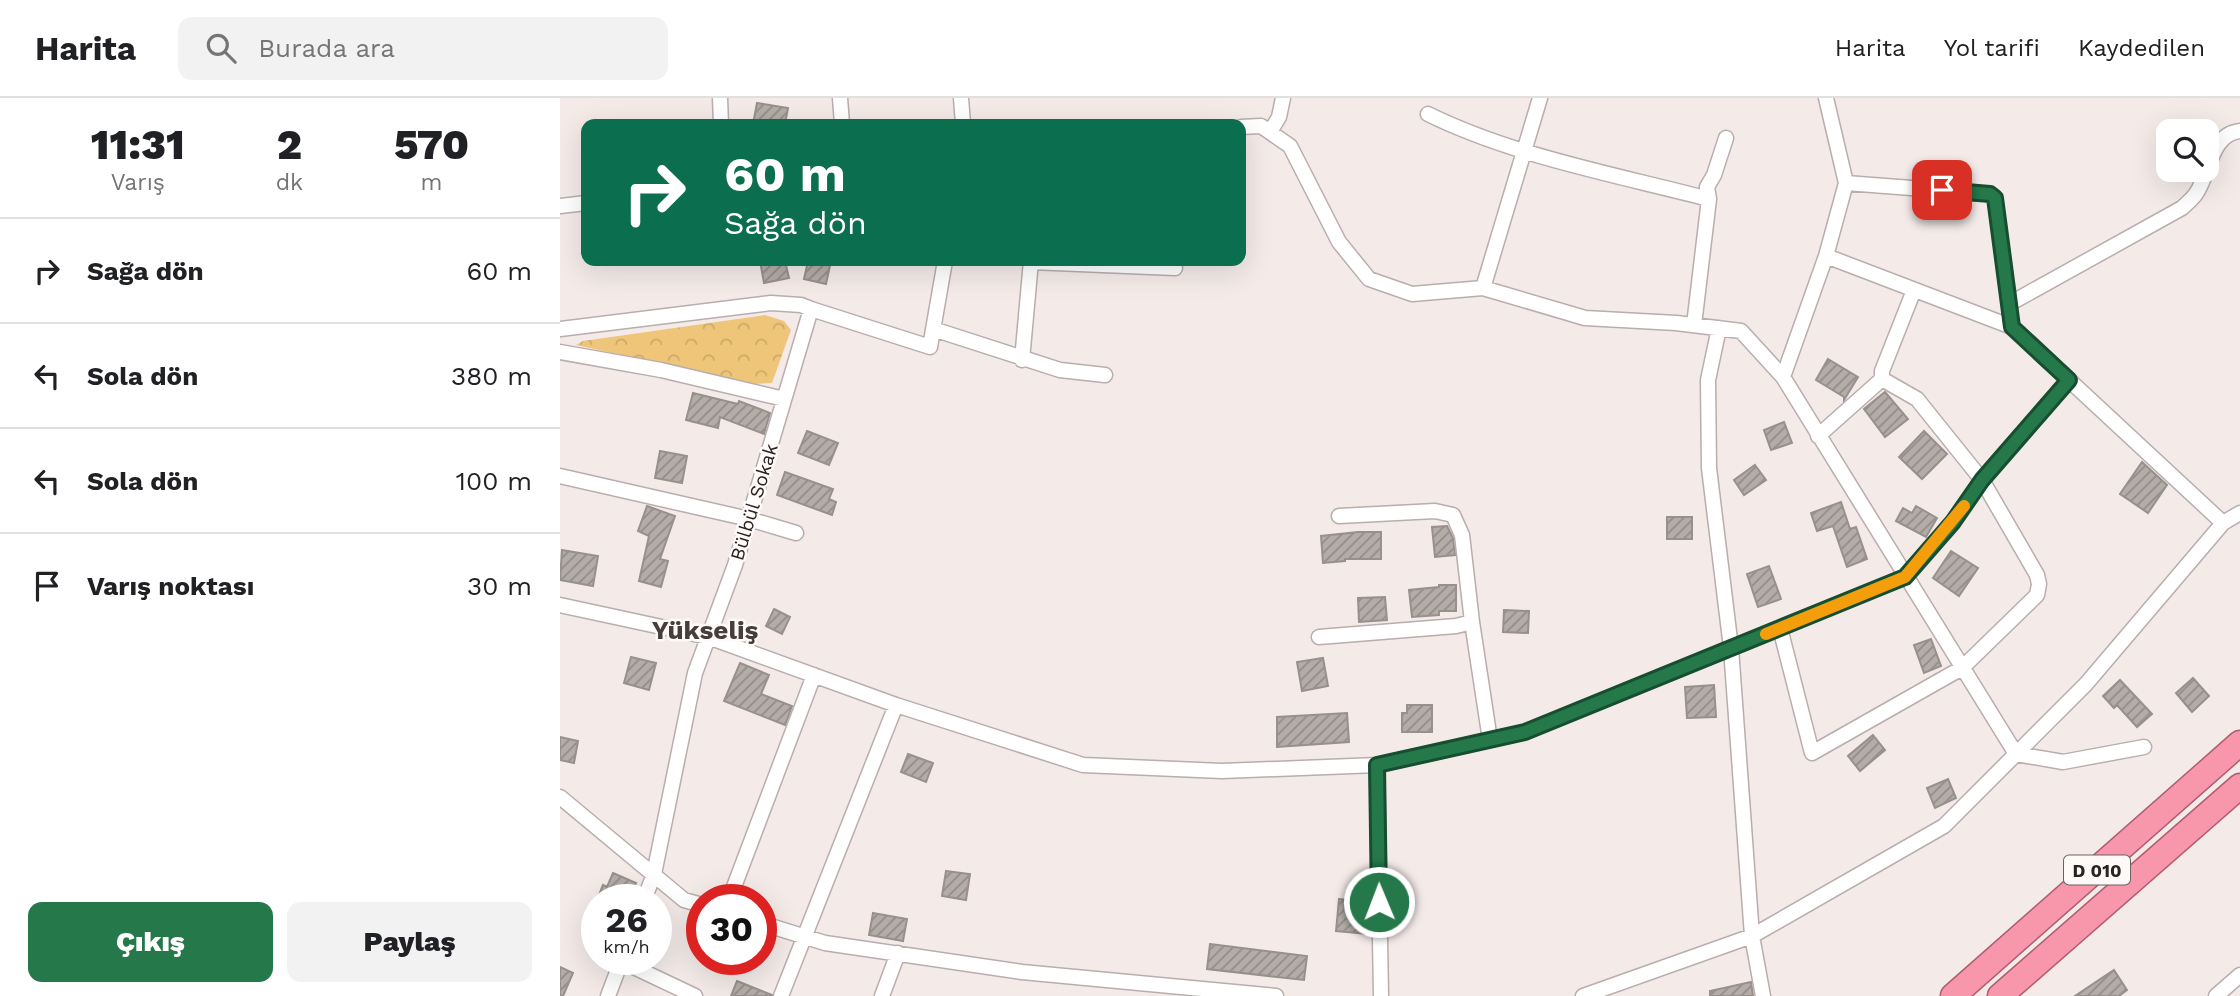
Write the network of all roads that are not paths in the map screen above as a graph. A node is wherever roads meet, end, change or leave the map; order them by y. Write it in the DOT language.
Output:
graph roads {
  1 [pos="720,98"];
  2 [pos="840,98"];
  3 [pos="961,98"];
  4 [pos="1283,98"];
  5 [pos="1540,98"];
  6 [pos="1826,98"];
  7 [pos="1429,114"];
  8 [pos="721,119"];
  9 [pos="842,119"];
  10 [pos="963,119"];
  11 [pos="1246,127"];
  12 [pos="2240,131"];
  13 [pos="1270,132"];
  14 [pos="1726,138"];
  15 [pos="1525,151"];
  16 [pos="1846,183"];
  17 [pos="1709,199"];
  18 [pos="581,204"];
  19 [pos="560,206"];
  20 [pos="1826,256"];
  21 [pos="944,266"];
  22 [pos="1031,266"];
  23 [pos="1134,266"];
  24 [pos="1175,268"];
  25 [pos="1483,288"];
  26 [pos="1914,290"];
  27 [pos="2009,304"];
  28 [pos="811,309"];
  29 [pos="1694,325"];
  30 [pos="2012,327"];
  31 [pos="1719,328"];
  32 [pos="560,329"];
  33 [pos="933,329"];
  34 [pos="560,352"];
  35 [pos="1022,360"];
  36 [pos="1105,375"];
  37 [pos="1783,377"];
  38 [pos="1882,379"];
  39 [pos="2069,380"];
  40 [pos="784,399"];
  41 [pos="1818,436"];
  42 [pos="560,476"];
  43 [pos="1982,480"];
  44 [pos="2240,513"];
  45 [pos="1339,516"];
  46 [pos="749,519"];
  47 [pos="2222,523"];
  48 [pos="796,533"];
  49 [pos="1905,577"];
  50 [pos="560,605"];
  51 [pos="1472,622"];
  52 [pos="1780,628"];
  53 [pos="708,637"];
  54 [pos="1319,637"];
  55 [pos="1731,648"];
  56 [pos="1962,668"];
  57 [pos="814,675"];
  58 [pos="896,705"];
  59 [pos="1490,740"];
  60 [pos="2240,743"];
  61 [pos="2144,747"];
  62 [pos="2016,754"];
  63 [pos="1377,765"];
  64 [pos="2240,786"];
  65 [pos="560,797"];
  66 [pos="653,874"];
  67 [pos="650,884"];
  68 [pos="735,884"];
  69 [pos="686,901"];
  70 [pos="777,928"];
  71 [pos="804,936"];
  72 [pos="1752,936"];
  73 [pos="898,953"];
  74 [pos="616,975"];
  75 [pos="652,975"];
  76 [pos="2240,975"];
  77 [pos="608,996"];
  78 [pos="695,996"];
  79 [pos="780,996"];
  80 [pos="882,996"];
  81 [pos="1276,996"];
  82 [pos="1381,996"];
  83 [pos="1583,996"];
  84 [pos="1763,996"];
  85 [pos="1953,996"];
  86 [pos="2000,996"];
  87 [pos="2216,996"];
  1 -- 8 [label="street"];
  2 -- 9 [label="street"];
  3 -- 10 [label="street"];
  4 -- 13 [label="street"];
  5 -- 15 [label="street"];
  6 -- 16 [label="street"];
  7 -- 15 [label="street"];
  11 -- 13 [label="street"];
  12 -- 27 [label="street"];
  13 -- 25 [label="street"];
  14 -- 17 [label="street"];
  15 -- 17 [label="street"];
  15 -- 25 [label="street"];
  16 -- 20 [label="street"];
  16 -- 27 [label="street"];
  17 -- 29 [label="street"];
  18 -- 19 [label="street"];
  20 -- 26 [label="street"];
  20 -- 37 [label="street"];
  21 -- 33 [label="street"];
  22 -- 35 [label="street"];
  23 -- 24 [label="street"];
  25 -- 29 [label="street"];
  26 -- 30 [label="street"];
  26 -- 38 [label="street"];
  27 -- 30 [label="street"];
  28 -- 32 [label="street"];
  28 -- 33 [label="street"];
  28 -- 40 [label="street, Bülbül Sokak"];
  29 -- 31 [label="street"];
  30 -- 39 [label="street"];
  31 -- 37 [label="street"];
  31 -- 55 [label="street"];
  33 -- 35 [label="street"];
  34 -- 40 [label="street"];
  35 -- 36 [label="street"];
  37 -- 41 [label="street"];
  38 -- 41 [label="street"];
  38 -- 43 [label="street"];
  39 -- 43 [label="street"];
  39 -- 47 [label="street"];
  40 -- 46 [label="street, Bülbül Sokak"];
  41 -- 49 [label="street"];
  42 -- 46 [label="street"];
  43 -- 49 [label="street"];
  43 -- 56 [label="street"];
  44 -- 47 [label="street"];
  45 -- 51 [label="street"];
  46 -- 48 [label="street"];
  46 -- 53 [label="street, Bülbül Sokak"];
  47 -- 62 [label="street"];
  49 -- 52 [label="street"];
  49 -- 56 [label="street"];
  50 -- 53 [label="street"];
  51 -- 54 [label="street"];
  51 -- 59 [label="street"];
  52 -- 55 [label="street"];
  52 -- 56 [label="street"];
  53 -- 57 [label="street"];
  53 -- 66 [label="street, Bülbül Sokak"];
  55 -- 59 [label="street"];
  55 -- 72 [label="street"];
  56 -- 62 [label="street"];
  57 -- 58 [label="street"];
  57 -- 68 [label="street"];
  58 -- 63 [label="street"];
  58 -- 71 [label="street"];
  59 -- 63 [label="street"];
  60 -- 85 [label="highway, D 010"];
  61 -- 62 [label="street"];
  62 -- 72 [label="street"];
  63 -- 82 [label="street"];
  64 -- 86 [label="highway, D 010"];
  65 -- 66 [label="street"];
  66 -- 67 [label="street, Bülbül Sokak"];
  66 -- 69 [label="street"];
  70 -- 71 [label="street"];
  71 -- 73 [label="street"];
  71 -- 79 [label="street"];
  72 -- 83 [label="street"];
  72 -- 84 [label="street"];
  73 -- 80 [label="street"];
  73 -- 81 [label="street"];
  74 -- 77 [label="street"];
  75 -- 78 [label="street"];
  76 -- 87 [label="street"];
}
